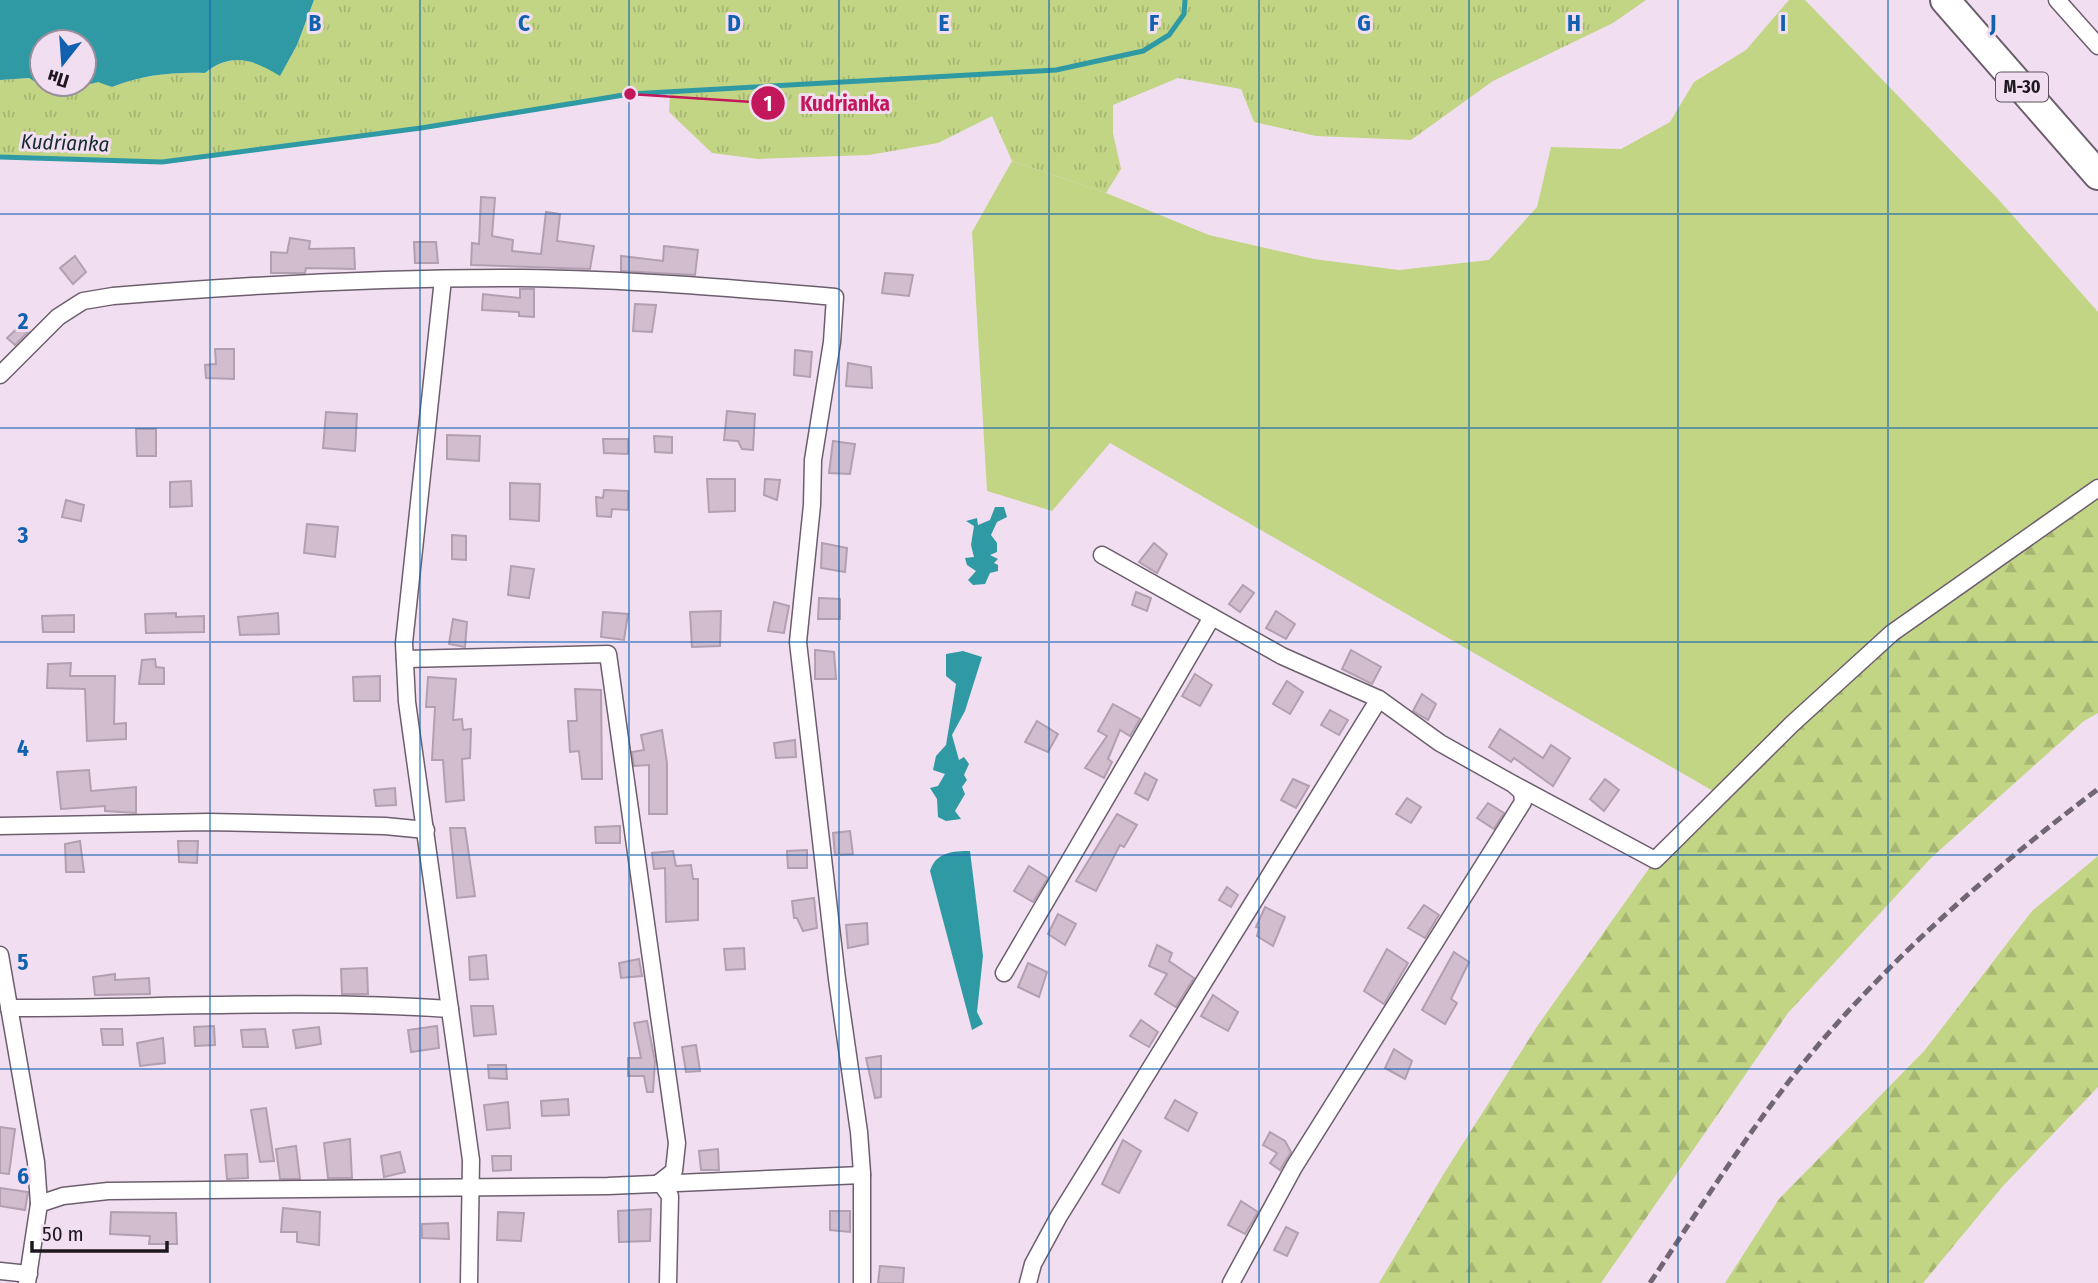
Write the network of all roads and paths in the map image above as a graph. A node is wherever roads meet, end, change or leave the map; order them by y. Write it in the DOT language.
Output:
graph roads {
  1 [pos="1945,0"];
  2 [pos="2057,0"];
  3 [pos="2098,46"];
  4 [pos="2098,175"];
  5 [pos="443,279"];
  6 [pos="0,375"];
  7 [pos="2098,488"];
  8 [pos="1102,555"];
  9 [pos="1212,617"];
  10 [pos="405,659"];
  11 [pos="1379,699"];
  12 [pos="1513,784"];
  13 [pos="0,826"];
  14 [pos="426,830"];
  15 [pos="0,956"];
  16 [pos="1004,972"];
  17 [pos="9,1008"];
  18 [pos="450,1009"];
  19 [pos="862,1175"];
  20 [pos="660,1182"];
  21 [pos="472,1186"];
  22 [pos="39,1204"];
  23 [pos="0,1271"];
  24 [pos="28,1278"];
  25 [pos="469,1283"];
  26 [pos="668,1283"];
  27 [pos="862,1283"];
  28 [pos="1028,1283"];
  29 [pos="1231,1283"];
  1 -- 4 [label="highway, М-30"];
  2 -- 3 [label="street"];
  5 -- 6 [label="street"];
  5 -- 10 [label="street"];
  5 -- 19 [label="street"];
  7 -- 12 [label="street"];
  8 -- 9 [label="street"];
  9 -- 11 [label="street"];
  9 -- 16 [label="street"];
  10 -- 14 [label="street"];
  10 -- 20 [label="street"];
  11 -- 12 [label="street"];
  11 -- 28 [label="street"];
  12 -- 29 [label="street"];
  13 -- 14 [label="street"];
  14 -- 18 [label="street"];
  15 -- 17 [label="street"];
  17 -- 18 [label="street"];
  17 -- 22 [label="street"];
  18 -- 21 [label="street"];
  19 -- 20 [label="street"];
  19 -- 27 [label="street"];
  20 -- 21 [label="street"];
  20 -- 26 [label="street"];
  21 -- 22 [label="street"];
  21 -- 25 [label="street"];
  22 -- 24 [label="street"];
  23 -- 24 [label="street"];
}
